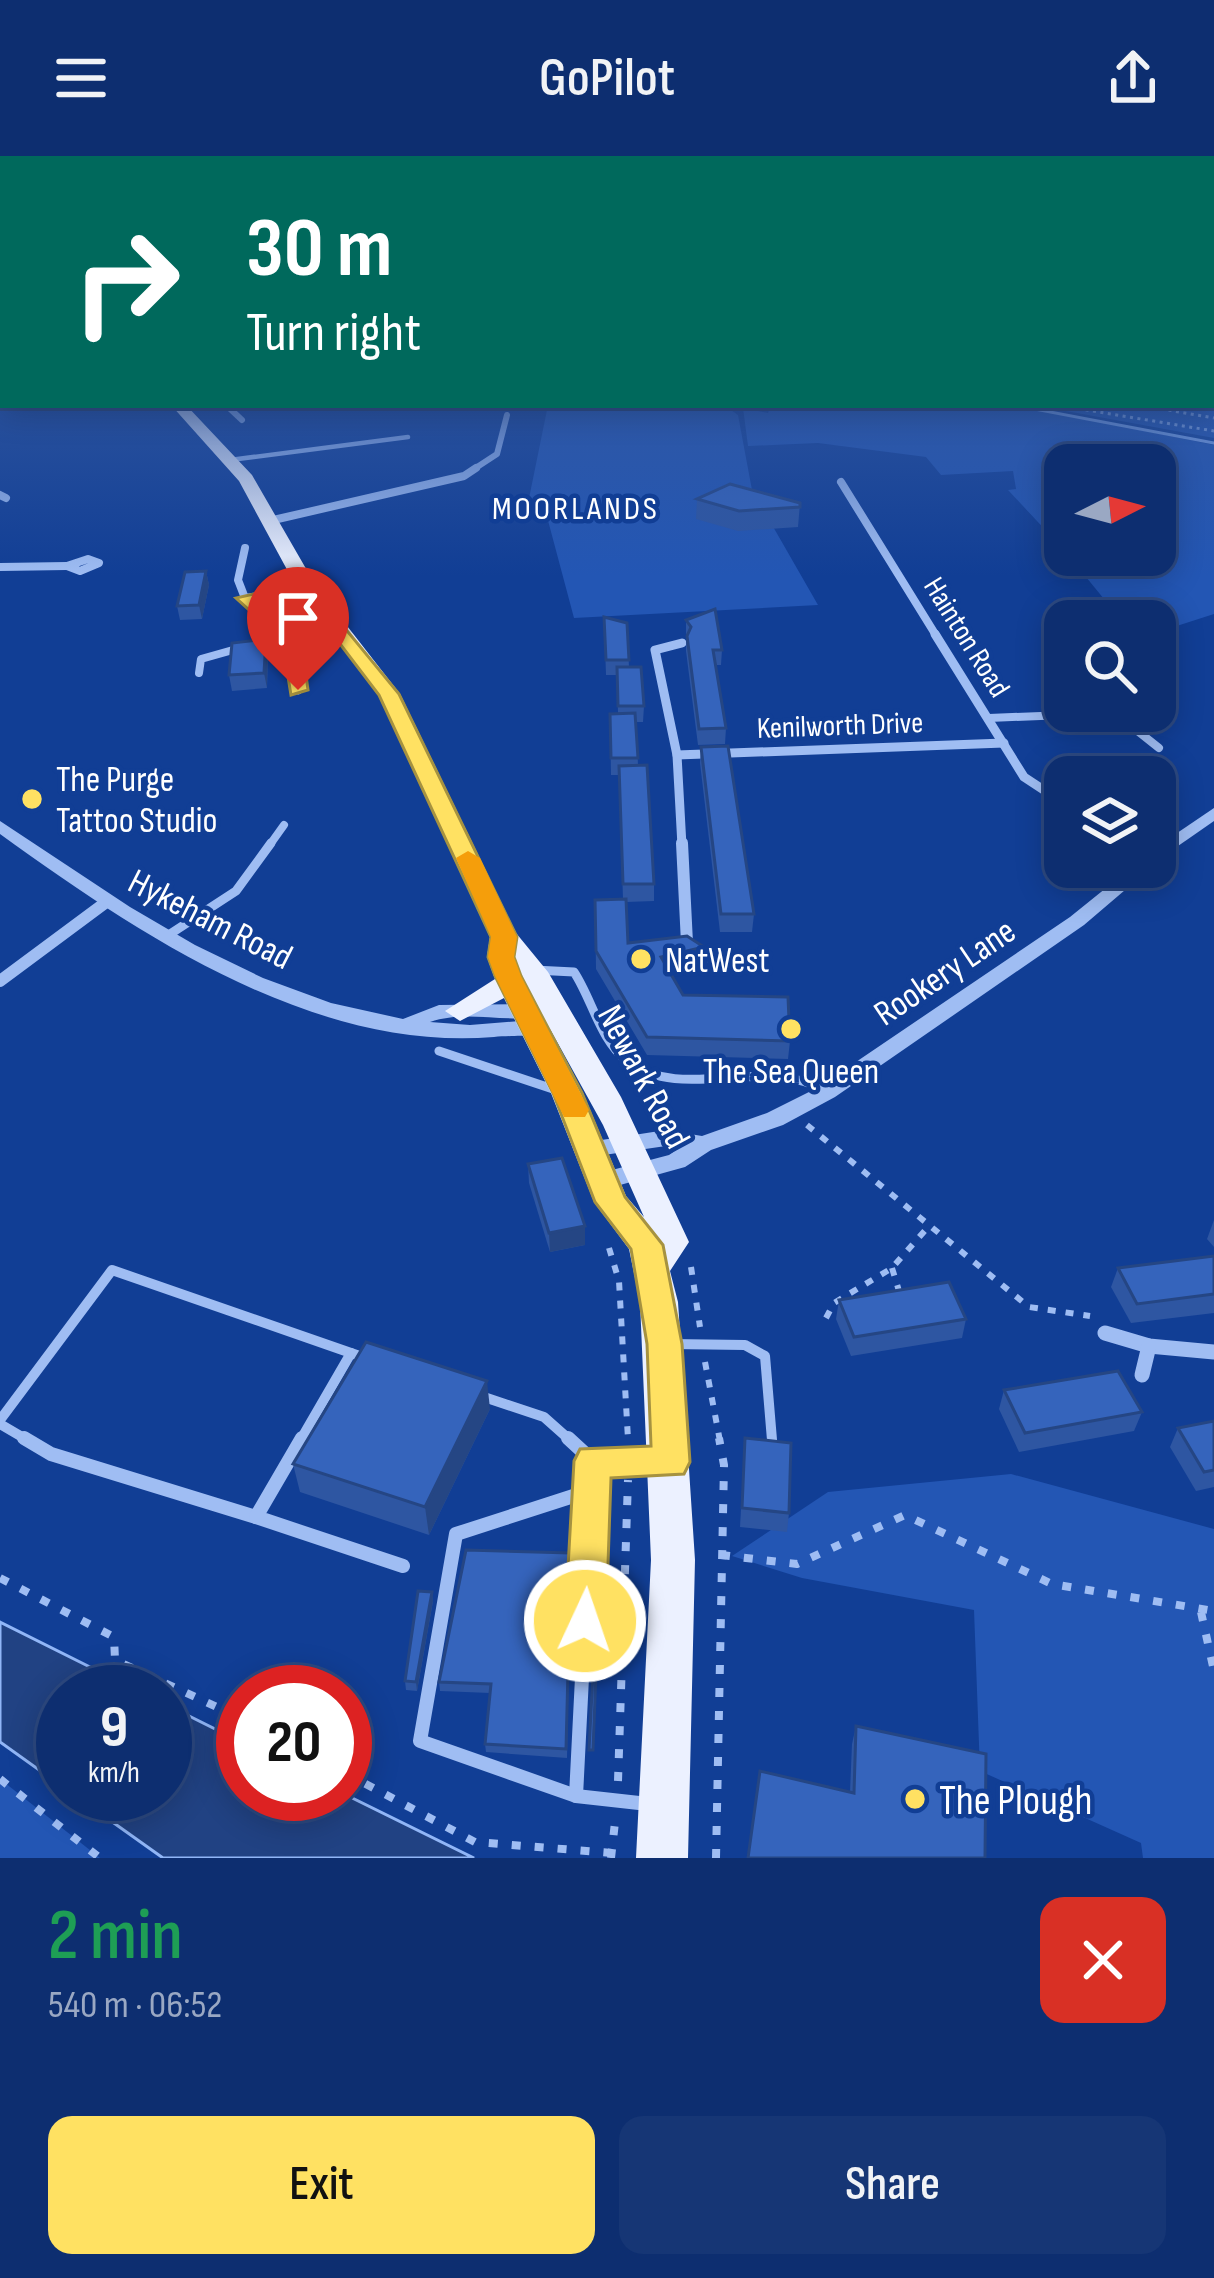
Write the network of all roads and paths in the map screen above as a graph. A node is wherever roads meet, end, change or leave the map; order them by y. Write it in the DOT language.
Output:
graph roads {
  1 [pos="190,417"];
  2 [pos="239,417"];
  3 [pos="506,417"];
  4 [pos="1131,417"];
  5 [pos="242,420"];
  6 [pos="1214,431"];
  7 [pos="408,437"];
  8 [pos="230,460"];
  9 [pos="841,482"];
  10 [pos="269,521"];
  11 [pos="245,548"];
  12 [pos="67,566"];
  13 [pos="0,567"];
  14 [pos="307,588"];
  15 [pos="244,598"];
  16 [pos="294,643"];
  17 [pos="682,643"];
  18 [pos="200,673"];
  19 [pos="298,690"];
  20 [pos="989,718"];
  21 [pos="1004,743"];
  22 [pos="1159,748"];
  23 [pos="676,755"];
  24 [pos="1044,793"];
  25 [pos="1214,813"];
  26 [pos="284,825"];
  27 [pos="0,827"];
  28 [pos="1176,841"];
  29 [pos="1117,888"];
  30 [pos="105,903"];
  31 [pos="163,939"];
  32 [pos="687,943"];
  33 [pos="671,945"];
  34 [pos="758,956"];
  35 [pos="518,976"];
  36 [pos="0,981"];
  37 [pos="460,1011"];
  38 [pos="545,1018"];
  39 [pos="411,1024"];
  40 [pos="439,1051"];
  41 [pos="490,1054"];
  42 [pos="481,1065"];
  43 [pos="827,1092"];
  44 [pos="567,1093"];
  45 [pos="781,1125"];
  46 [pos="635,1157"];
  47 [pos="596,1165"];
  48 [pos="929,1226"];
  49 [pos="671,1263"];
  50 [pos="892,1268"];
  51 [pos="854,1293"];
  52 [pos="901,1302"];
  53 [pos="859,1312"];
  54 [pos="826,1318"];
  55 [pos="1105,1333"];
  56 [pos="683,1343"];
  57 [pos="1149,1346"];
  58 [pos="1214,1352"];
  59 [pos="351,1353"];
  60 [pos="394,1367"];
  61 [pos="1142,1375"];
  62 [pos="458,1389"];
  63 [pos="0,1422"];
  64 [pos="772,1440"];
  65 [pos="593,1461"];
  66 [pos="671,1462"];
  67 [pos="592,1490"];
  68 [pos="256,1517"];
  69 [pos="721,1555"];
  70 [pos="404,1566"];
  71 [pos="0,1578"];
  72 [pos="1201,1610"];
  73 [pos="1214,1611"];
  74 [pos="1214,1671"];
  75 [pos="216,1707"];
  76 [pos="0,1779"];
  77 [pos="372,1787"];
  78 [pos="576,1796"];
  79 [pos="665,1805"];
  80 [pos="612,1853"];
  81 [pos="100,1858"];
  82 [pos="662,1858"];
  83 [pos="716,1858"];
  1 -- 8 [label="main road, Newark Road"];
  2 -- 5 [label="street"];
  3 -- 10 [label="street"];
  4 -- 6 [label="path"];
  7 -- 8 [label="lane"];
  8 -- 10 [label="main road, Newark Road"];
  9 -- 20 [label="street, Hainton Road"];
  10 -- 14 [label="main road, Newark Road"];
  11 -- 15 [label="street"];
  12 -- 13 [label="street"];
  14 -- 15 [label="street"];
  14 -- 35 [label="main road, Newark Road"];
  15 -- 16 [label="street"];
  16 -- 18 [label="lane"];
  16 -- 19 [label="street"];
  17 -- 23 [label="street"];
  20 -- 21 [label="street, Hainton Road"];
  20 -- 22 [label="lane"];
  21 -- 23 [label="street, Kenilworth Drive"];
  21 -- 24 [label="street, Hainton Road"];
  23 -- 32 [label="street"];
  25 -- 28 [label="street, Rookery Lane"];
  26 -- 31 [label="lane"];
  27 -- 30 [label="street, Hykeham Road"];
  29 -- 43 [label="street, Rookery Lane"];
  30 -- 31 [label="street, Hykeham Road"];
  30 -- 36 [label="street"];
  31 -- 39 [label="street, Hykeham Road"];
  32 -- 33 [label="street"];
  32 -- 34 [label="lane"];
  35 -- 37 [label="main road"];
  35 -- 38 [label="main road, Newark Road"];
  35 -- 43 [label="lane"];
  37 -- 38 [label="street, Hykeham Road"];
  37 -- 39 [label="street, Hykeham Road"];
  38 -- 39 [label="street, Hykeham Road"];
  38 -- 44 [label="main road, Newark Road"];
  38 -- 46 [label="main road, Newark Road"];
  40 -- 42 [label="lane"];
  41 -- 42 [label="lane"];
  42 -- 44 [label="lane"];
  43 -- 45 [label="street, Rookery Lane"];
  44 -- 47 [label="main road, Newark Road"];
  45 -- 46 [label="street, Rookery Lane"];
  45 -- 48 [label="path"];
  46 -- 47 [label="street, Rookery Lane"];
  46 -- 49 [label="main road, Newark Road"];
  47 -- 49 [label="main road, Newark Road"];
  48 -- 50 [label="path"];
  48 -- 55 [label="path"];
  49 -- 56 [label="main road, Newark Road"];
  49 -- 56 [label="path"];
  50 -- 51 [label="path"];
  50 -- 52 [label="path"];
  51 -- 53 [label="path"];
  51 -- 54 [label="path"];
  55 -- 57 [label="street"];
  56 -- 64 [label="lane"];
  56 -- 66 [label="main road, Newark Road"];
  56 -- 69 [label="path"];
  57 -- 58 [label="street"];
  57 -- 61 [label="street"];
  59 -- 60 [label="lane"];
  59 -- 63 [label="lane"];
  59 -- 68 [label="lane"];
  62 -- 65 [label="lane"];
  63 -- 68 [label="lane"];
  65 -- 66 [label="lane"];
  65 -- 67 [label="lane"];
  66 -- 79 [label="main road, Newark Road"];
  67 -- 78 [label="lane"];
  67 -- 78 [label="lane"];
  68 -- 70 [label="lane"];
  69 -- 72 [label="path"];
  69 -- 83 [label="path"];
  71 -- 75 [label="path"];
  72 -- 73 [label="path"];
  72 -- 74 [label="path"];
  76 -- 81 [label="path"];
  77 -- 80 [label="path"];
  78 -- 79 [label="lane"];
  79 -- 82 [label="main road, Newark Road"];
}
